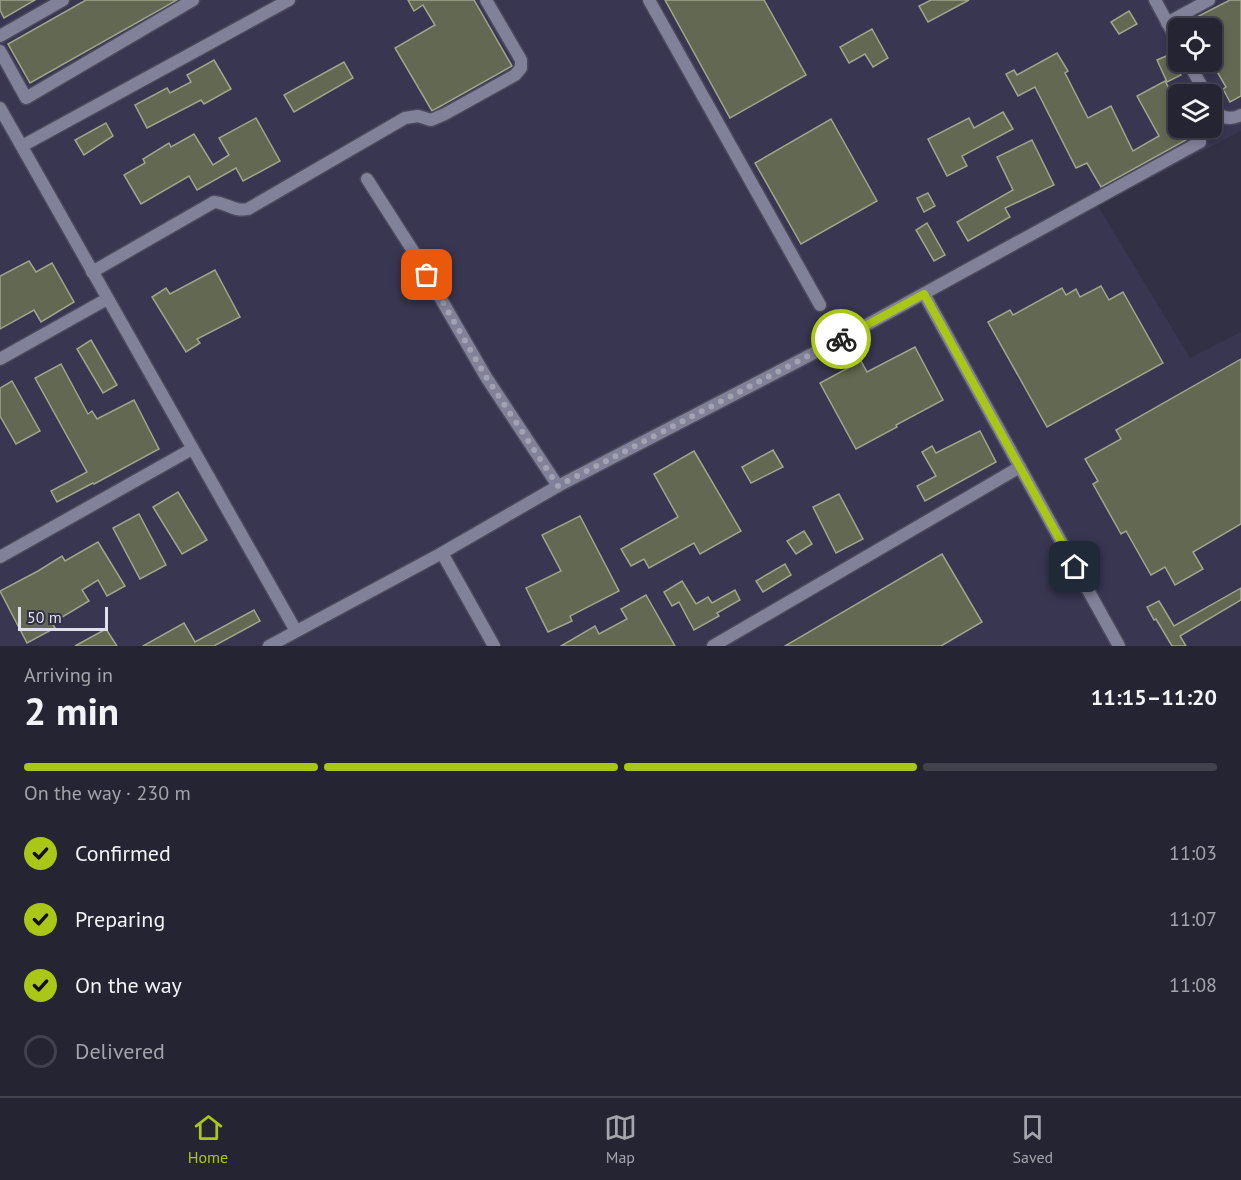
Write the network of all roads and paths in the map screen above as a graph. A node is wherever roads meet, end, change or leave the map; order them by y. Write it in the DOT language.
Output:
graph roads {
  1 [pos="63,0"];
  2 [pos="193,0"];
  3 [pos="289,0"];
  4 [pos="486,0"];
  5 [pos="650,0"];
  6 [pos="1155,0"];
  7 [pos="1209,0"];
  8 [pos="1167,23"];
  9 [pos="0,36"];
  10 [pos="0,51"];
  11 [pos="0,108"];
  12 [pos="1241,115"];
  13 [pos="1222,116"];
  14 [pos="1200,142"];
  15 [pos="22,146"];
  16 [pos="367,179"];
  17 [pos="92,272"];
  18 [pos="924,294"];
  19 [pos="107,299"];
  20 [pos="820,305"];
  21 [pos="0,359"];
  22 [pos="192,449"];
  23 [pos="1020,467"];
  24 [pos="558,486"];
  25 [pos="442,553"];
  26 [pos="0,557"];
  27 [pos="296,631"];
  28 [pos="269,646"];
  29 [pos="494,646"];
  30 [pos="713,646"];
  31 [pos="1119,646"];
  1 -- 9 [label="street"];
  2 -- 10 [label="street"];
  3 -- 15 [label="street"];
  4 -- 17 [label="street"];
  5 -- 20 [label="street"];
  6 -- 8 [label="street"];
  7 -- 8 [label="street"];
  11 -- 15 [label="street"];
  12 -- 13 [label="street"];
  14 -- 18 [label="street"];
  15 -- 17 [label="street"];
  16 -- 24 [label="street"];
  17 -- 19 [label="street"];
  18 -- 23 [label="street"];
  18 -- 24 [label="street"];
  19 -- 21 [label="street"];
  19 -- 22 [label="street"];
  22 -- 26 [label="street"];
  22 -- 27 [label="street"];
  23 -- 30 [label="street"];
  23 -- 31 [label="street"];
  24 -- 25 [label="street"];
  25 -- 27 [label="street"];
  25 -- 29 [label="street"];
  27 -- 28 [label="street"];
}
